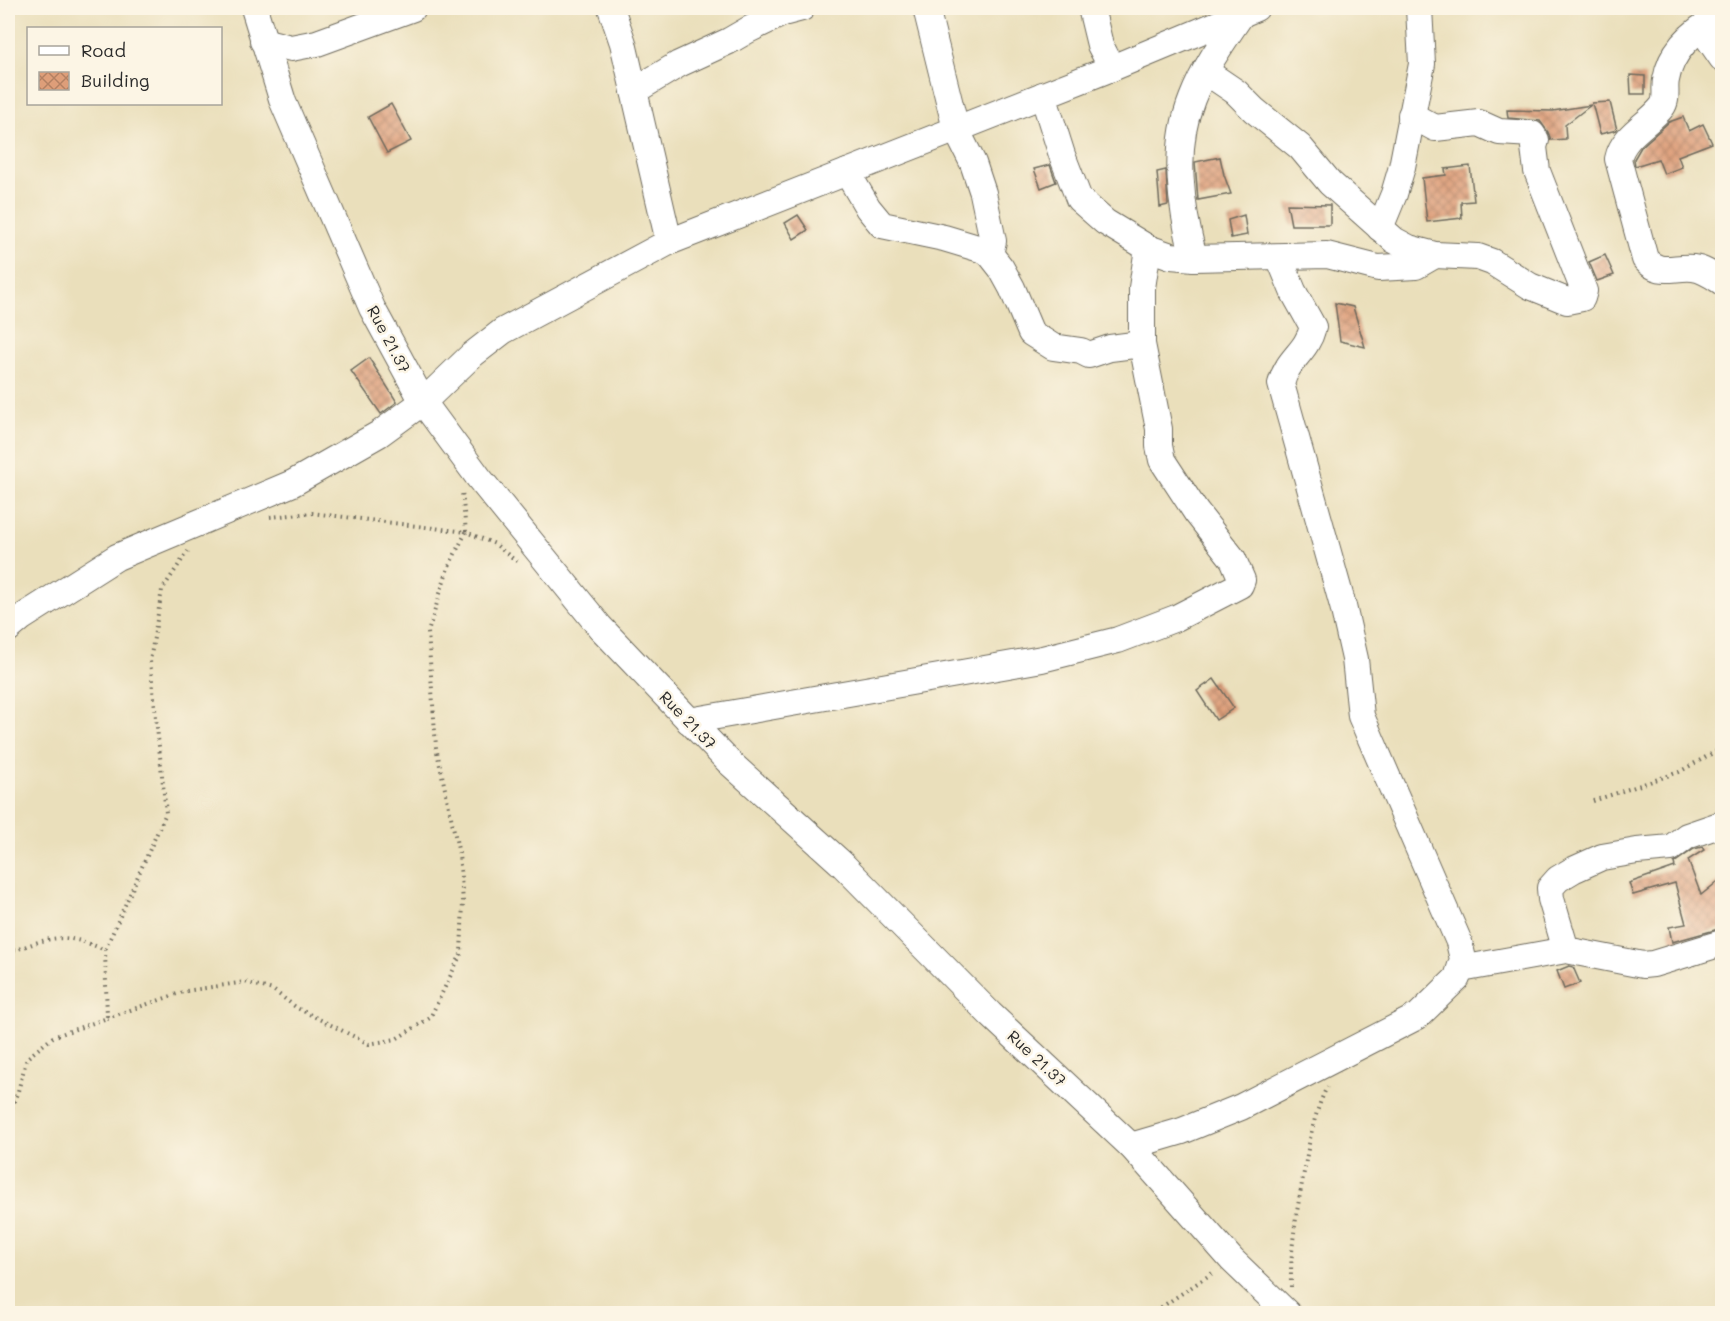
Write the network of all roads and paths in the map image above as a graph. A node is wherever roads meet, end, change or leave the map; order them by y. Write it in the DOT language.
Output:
graph roads {
  1 [pos="254,8"];
  2 [pos="413,8"];
  3 [pos="611,8"];
  4 [pos="802,8"];
  5 [pos="926,8"];
  6 [pos="1091,8"];
  7 [pos="1419,8"];
  8 [pos="1249,10"];
  9 [pos="1712,22"];
  10 [pos="264,41"];
  11 [pos="1722,58"];
  12 [pos="1112,68"];
  13 [pos="1205,71"];
  14 [pos="634,91"];
  15 [pos="1043,95"];
  16 [pos="1411,115"];
  17 [pos="956,129"];
  18 [pos="847,172"];
  19 [pos="1380,228"];
  20 [pos="669,242"];
  21 [pos="1148,248"];
  22 [pos="990,254"];
  23 [pos="1435,255"];
  24 [pos="1279,257"];
  25 [pos="1194,258"];
  26 [pos="1722,282"];
  27 [pos="1142,344"];
  28 [pos="423,402"];
  29 [pos="461,485"];
  30 [pos="266,518"];
  31 [pos="466,532"];
  32 [pos="189,549"];
  33 [pos="520,564"];
  34 [pos="8,629"];
  35 [pos="689,721"];
  36 [pos="1722,748"];
  37 [pos="1593,801"];
  38 [pos="1722,824"];
  39 [pos="1722,943"];
  40 [pos="105,950"];
  41 [pos="1566,950"];
  42 [pos="8,953"];
  43 [pos="1461,969"];
  44 [pos="107,1018"];
  45 [pos="1342,1056"];
  46 [pos="8,1119"];
  47 [pos="1131,1146"];
  48 [pos="1232,1260"];
  49 [pos="1290,1302"];
  50 [pos="1151,1314"];
  1 -- 10 [label="street, Rue 21.37"];
  2 -- 10 [label="street"];
  3 -- 14 [label="street"];
  4 -- 14 [label="street"];
  5 -- 17 [label="street"];
  6 -- 12 [label="street"];
  7 -- 16 [label="street"];
  8 -- 12 [label="street"];
  8 -- 13 [label="street"];
  9 -- 11 [label="street"];
  9 -- 26 [label="street"];
  10 -- 28 [label="street, Rue 21.37"];
  12 -- 15 [label="street"];
  13 -- 19 [label="street"];
  13 -- 25 [label="street"];
  14 -- 20 [label="street"];
  15 -- 17 [label="street"];
  15 -- 21 [label="street"];
  16 -- 19 [label="street"];
  16 -- 23 [label="street"];
  17 -- 18 [label="street"];
  17 -- 22 [label="street"];
  18 -- 20 [label="street"];
  18 -- 22 [label="street"];
  19 -- 23 [label="street"];
  20 -- 28 [label="street"];
  21 -- 25 [label="street"];
  21 -- 27 [label="street"];
  22 -- 27 [label="street"];
  23 -- 24 [label="street"];
  24 -- 25 [label="street"];
  24 -- 43 [label="street"];
  27 -- 35 [label="street"];
  28 -- 34 [label="street"];
  28 -- 35 [label="street, Rue 21.37"];
  29 -- 31 [label="path"];
  30 -- 31 [label="path"];
  31 -- 33 [label="path"];
  31 -- 44 [label="path"];
  32 -- 40 [label="path"];
  35 -- 47 [label="street, Rue 21.37"];
  36 -- 37 [label="path"];
  38 -- 41 [label="street"];
  39 -- 41 [label="street"];
  40 -- 42 [label="path"];
  40 -- 44 [label="path"];
  41 -- 43 [label="street"];
  43 -- 45 [label="street"];
  44 -- 46 [label="path"];
  45 -- 47 [label="street"];
  45 -- 49 [label="path"];
  47 -- 48 [label="street, Rue 21.37"];
  48 -- 49 [label="street, Rue 21.37"];
  48 -- 50 [label="path"];
}
